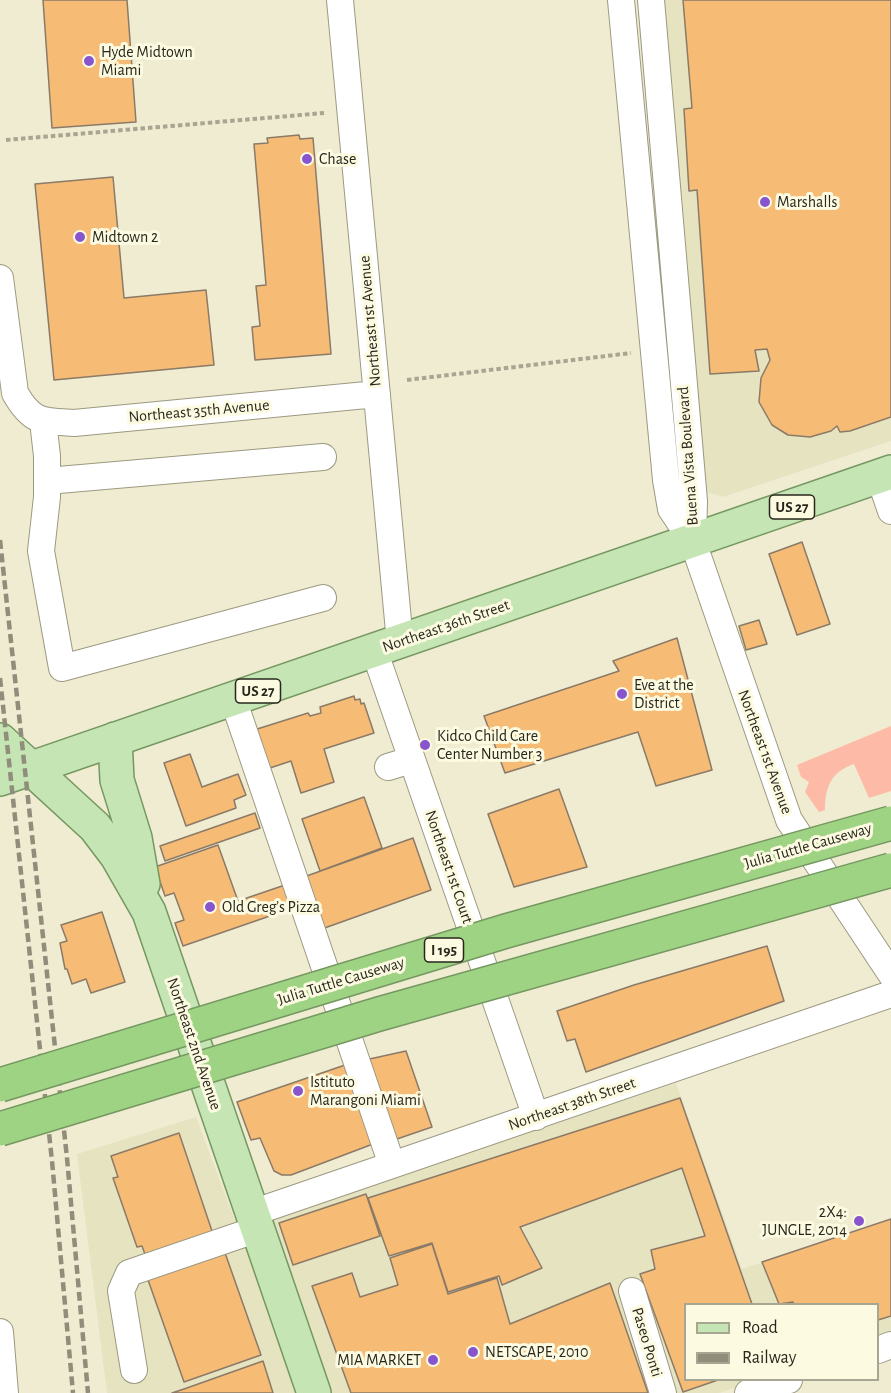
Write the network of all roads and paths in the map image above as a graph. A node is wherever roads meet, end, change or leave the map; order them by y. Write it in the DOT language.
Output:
graph roads {
  1 [pos="340,0"];
  2 [pos="621,0"];
  3 [pos="651,0"];
  4 [pos="324,112"];
  5 [pos="6,140"];
  6 [pos="0,278"];
  7 [pos="631,353"];
  8 [pos="407,380"];
  9 [pos="377,394"];
  10 [pos="33,415"];
  11 [pos="323,457"];
  12 [pos="885,474"];
  13 [pos="47,481"];
  14 [pos="891,511"];
  15 [pos="693,542"];
  16 [pos="323,598"];
  17 [pos="387,646"];
  18 [pos="233,699"];
  19 [pos="115,739"];
  20 [pos="0,740"];
  21 [pos="32,768"];
  22 [pos="0,778"];
  23 [pos="891,823"];
  24 [pos="891,870"];
  25 [pos="149,912"];
  26 [pos="891,974"];
  27 [pos="891,994"];
  28 [pos="0,1085"];
  29 [pos="536,1117"];
  30 [pos="0,1129"];
  31 [pos="392,1165"];
  32 [pos="255,1221"];
  33 [pos="632,1291"];
  34 [pos="0,1332"];
  35 [pos="134,1370"];
  36 [pos="786,1381"];
  37 [pos="5,1393"];
  38 [pos="314,1393"];
  39 [pos="663,1393"];
  40 [pos="748,1393"];
  1 -- 9 [label="street, Northeast 1st Avenue"];
  2 -- 15 [label="street, Buena Vista Boulevard"];
  3 -- 15 [label="street, Buena Vista Boulevard"];
  4 -- 5 [label="path"];
  6 -- 10 [label="street"];
  7 -- 8 [label="path"];
  9 -- 10 [label="street, Northeast 35th Avenue"];
  9 -- 17 [label="street, Northeast 1st Avenue"];
  10 -- 13 [label="street"];
  11 -- 13 [label="street"];
  12 -- 14 [label="street"];
  12 -- 15 [label="main road, Northeast 36th Street / US 27"];
  13 -- 16 [label="street"];
  15 -- 17 [label="main road, Northeast 36th Street / US 27"];
  15 -- 26 [label="street, Northeast 1st Avenue"];
  17 -- 18 [label="main road, Northeast 36th Street / US 27"];
  17 -- 29 [label="street, Northeast 1st Court"];
  18 -- 19 [label="main road, Northeast 36th Street / US 27"];
  18 -- 31 [label="street"];
  19 -- 21 [label="main road, Northeast 36th Street / US 27"];
  19 -- 25 [label="main road"];
  20 -- 21 [label="main road, Northeast 2nd Avenue"];
  21 -- 22 [label="main road, Northeast 36th Street / US 27"];
  21 -- 25 [label="main road, Northeast 2nd Avenue"];
  23 -- 28 [label="highway, Julia Tuttle Causeway / I 195, bridge"];
  24 -- 30 [label="highway, bridge"];
  25 -- 32 [label="main road, Northeast 2nd Avenue"];
  27 -- 29 [label="street, Northeast 38th Street"];
  29 -- 31 [label="street, Northeast 38th Street"];
  31 -- 32 [label="street, Northeast 38th Street"];
  32 -- 35 [label="street, Northeast 38th Street"];
  32 -- 38 [label="main road, Northeast 2nd Avenue"];
  33 -- 39 [label="street, Paseo Ponti"];
  34 -- 37 [label="street"];
  36 -- 40 [label="street"];
}
